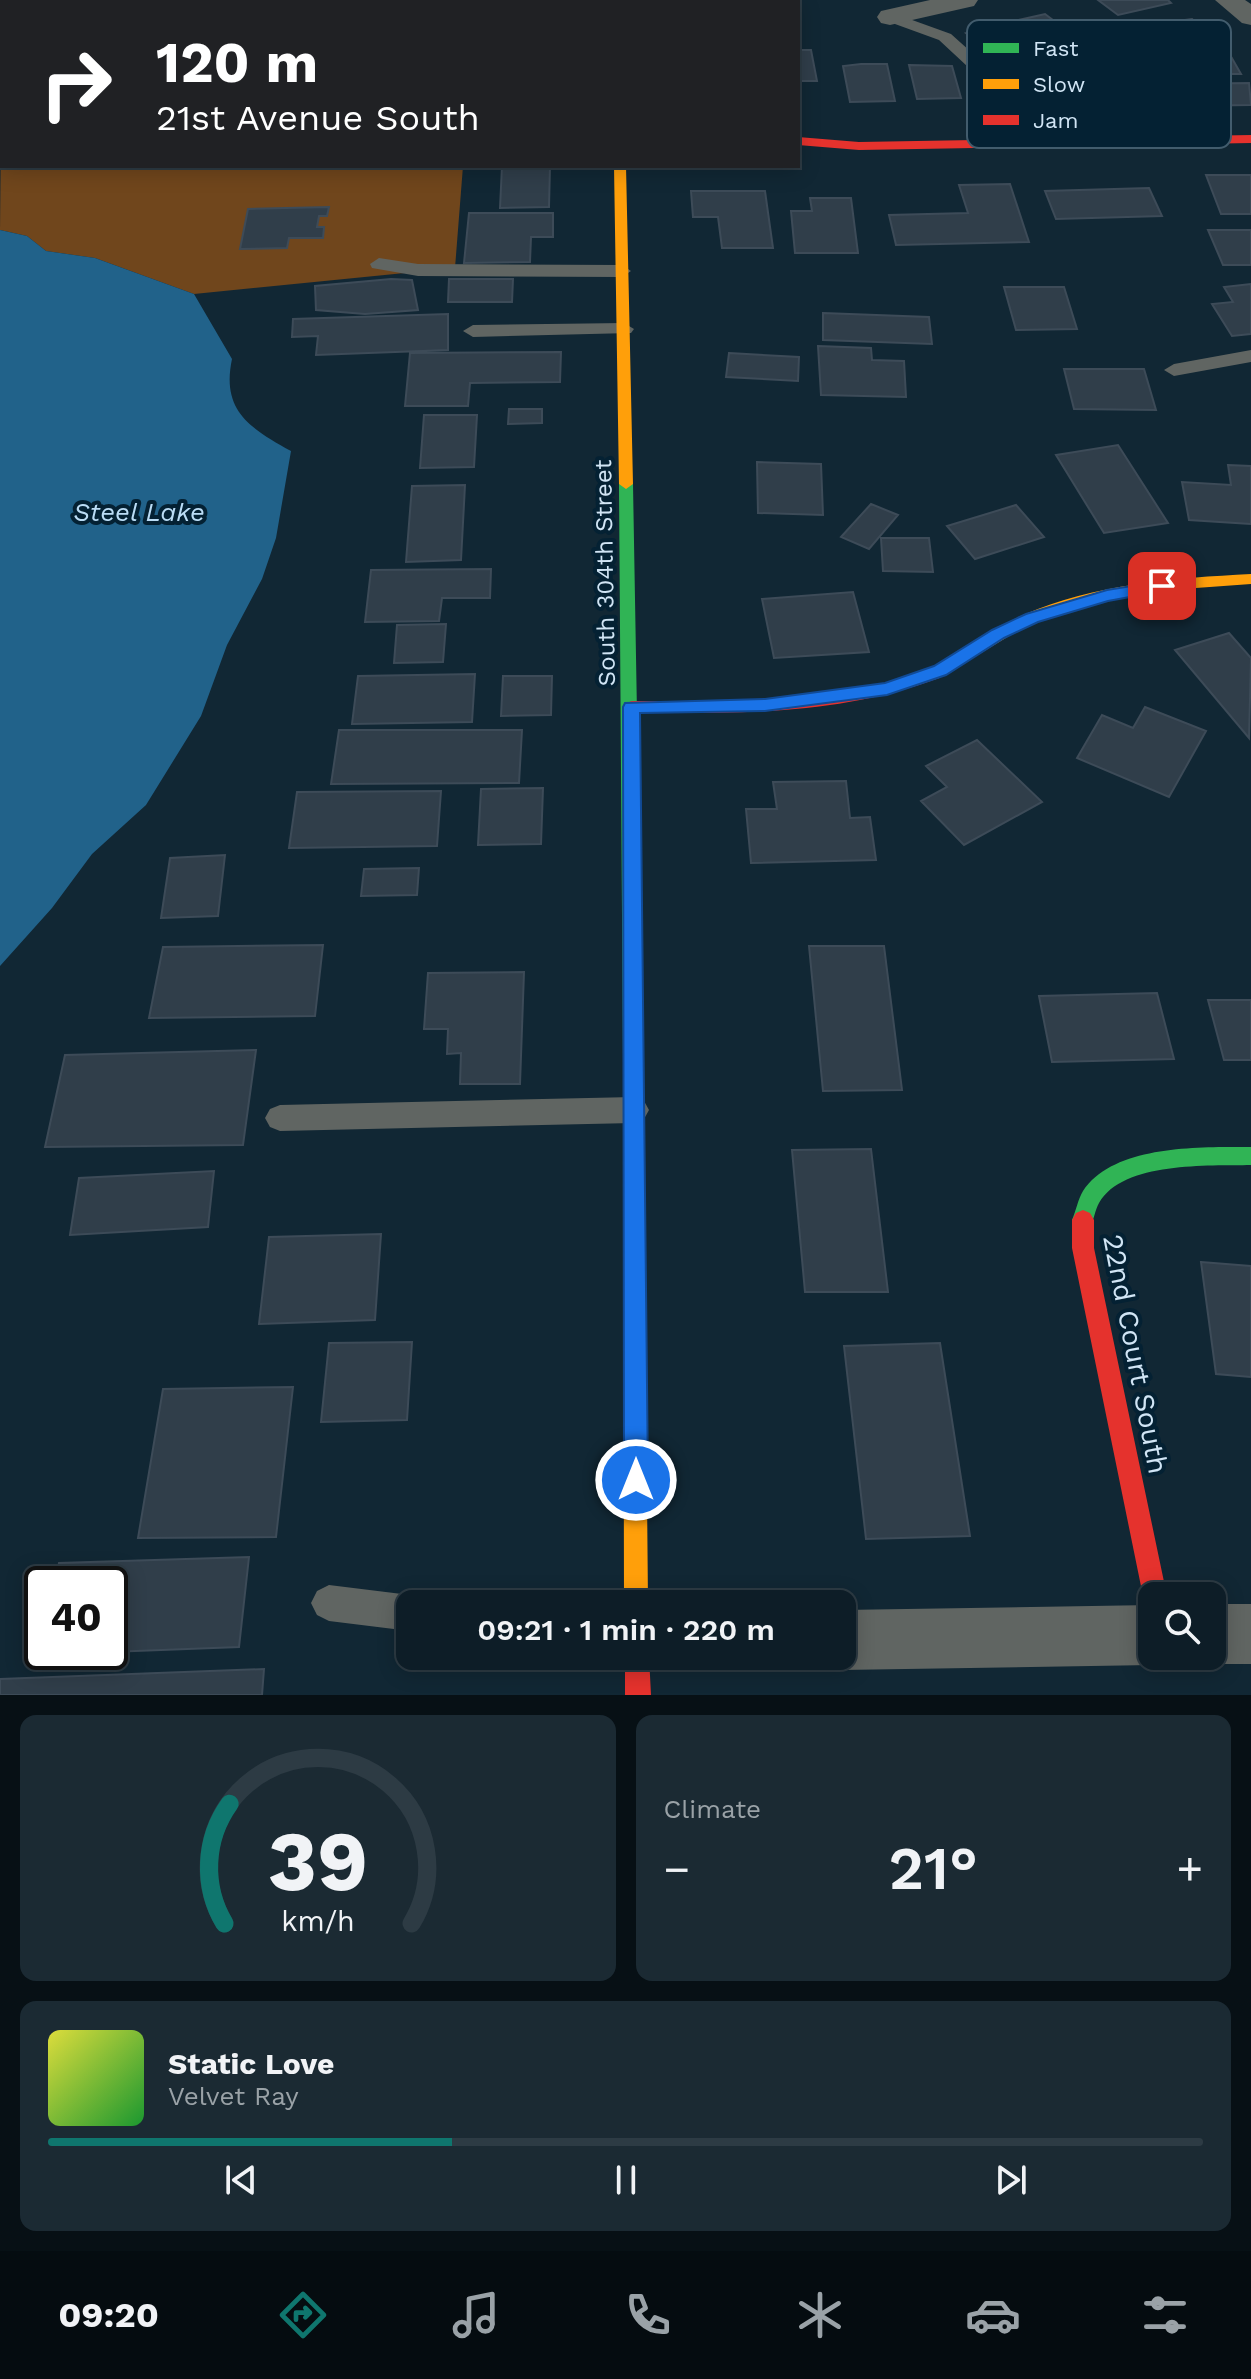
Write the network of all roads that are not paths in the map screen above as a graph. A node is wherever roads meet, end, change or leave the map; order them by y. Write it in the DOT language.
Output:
graph roads {
  1 [pos="965,0"];
  2 [pos="1228,0"];
  3 [pos="890,17"];
  4 [pos="1251,17"];
  5 [pos="967,57"];
  6 [pos="1231,139"];
  7 [pos="1251,139"];
  8 [pos="800,141"];
  9 [pos="967,144"];
  10 [pos="620,168"];
  11 [pos="379,264"];
  12 [pos="622,271"];
  13 [pos="624,329"];
  14 [pos="473,331"];
  15 [pos="1251,356"];
  16 [pos="1174,370"];
  17 [pos="1251,579"];
  18 [pos="631,707"];
  19 [pos="634,1110"];
  20 [pos="280,1118"];
  21 [pos="1251,1156"];
  22 [pos="1152,1582"];
  23 [pos="636,1590"];
  24 [pos="329,1603"];
  25 [pos="396,1611"];
  26 [pos="1226,1634"];
  27 [pos="1251,1634"];
  28 [pos="1138,1635"];
  29 [pos="856,1640"];
  30 [pos="637,1670"];
  31 [pos="638,1695"];
  1 -- 3 [label="street"];
  2 -- 4 [label="street"];
  3 -- 5 [label="lane"];
  6 -- 7 [label="street"];
  8 -- 9 [label="street"];
  10 -- 12 [label="street, South 304th Street"];
  11 -- 12 [label="lane"];
  12 -- 13 [label="street, South 304th Street"];
  13 -- 14 [label="lane"];
  13 -- 18 [label="street, South 304th Street"];
  15 -- 16 [label="lane"];
  17 -- 18 [label="street"];
  18 -- 19 [label="street, South 304th Street"];
  19 -- 20 [label="lane"];
  19 -- 23 [label="street, South 304th Street"];
  21 -- 22 [label="street, 22nd Court South"];
  24 -- 25 [label="lane"];
  26 -- 27 [label="street"];
  28 -- 29 [label="street"];
  30 -- 31 [label="street"];
}
